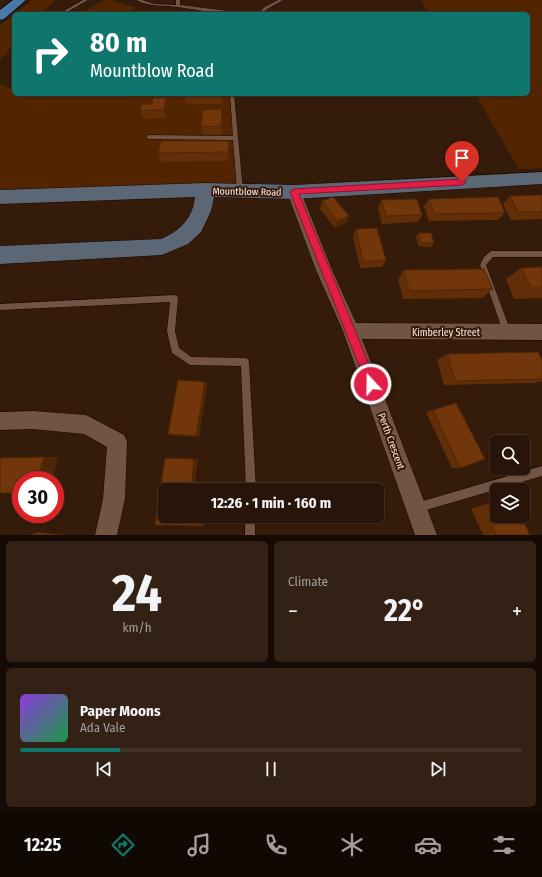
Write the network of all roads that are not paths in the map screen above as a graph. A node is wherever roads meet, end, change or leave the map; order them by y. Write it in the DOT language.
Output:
graph roads {
  1 [pos="20,0"];
  2 [pos="86,0"];
  3 [pos="138,0"];
  4 [pos="178,0"];
  5 [pos="281,0"];
  6 [pos="178,6"];
  7 [pos="66,11"];
  8 [pos="227,12"];
  9 [pos="261,12"];
  10 [pos="0,16"];
  11 [pos="232,96"];
  12 [pos="149,137"];
  13 [pos="235,138"];
  14 [pos="542,178"];
  15 [pos="205,190"];
  16 [pos="240,191"];
  17 [pos="294,192"];
  18 [pos="0,197"];
  19 [pos="542,254"];
  20 [pos="0,255"];
  21 [pos="0,307"];
  22 [pos="351,331"];
  23 [pos="507,332"];
  24 [pos="542,332"];
  25 [pos="0,421"];
  26 [pos="542,472"];
  27 [pos="251,483"];
  28 [pos="416,508"];
  29 [pos="250,523"];
  30 [pos="106,535"];
  31 [pos="250,535"];
  32 [pos="426,535"];
  1 -- 10 [label="main road"];
  2 -- 7 [label="lane"];
  3 -- 6 [label="lane"];
  4 -- 6 [label="lane"];
  5 -- 9 [label="lane"];
  6 -- 8 [label="lane"];
  11 -- 13 [label="lane"];
  12 -- 13 [label="lane"];
  13 -- 16 [label="lane"];
  14 -- 17 [label="street, Mountblow Road"];
  15 -- 16 [label="street, Mountblow Road"];
  15 -- 18 [label="street, Mountblow Road"];
  15 -- 20 [label="street"];
  16 -- 17 [label="street, Mountblow Road"];
  17 -- 22 [label="street, Perth Crescent"];
  19 -- 23 [label="lane"];
  21 -- 27 [label="lane"];
  22 -- 23 [label="street, Kimberley Street"];
  22 -- 28 [label="street, Perth Crescent"];
  23 -- 24 [label="street, Kimberley Street"];
  25 -- 30 [label="street"];
  26 -- 28 [label="lane"];
  28 -- 32 [label="street, Perth Crescent"];
  29 -- 31 [label="lane"];
}
